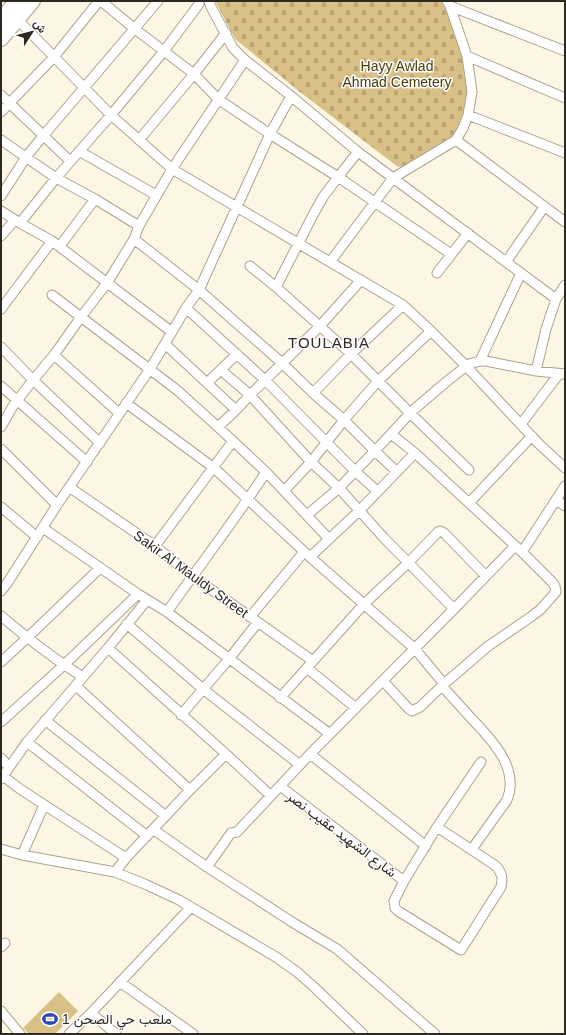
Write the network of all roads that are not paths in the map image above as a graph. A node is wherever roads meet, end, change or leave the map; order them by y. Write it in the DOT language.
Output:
graph roads {
  1 [pos="17,1"];
  2 [pos="33,1"];
  3 [pos="100,1"];
  4 [pos="158,1"];
  5 [pos="198,2"];
  6 [pos="448,3"];
  7 [pos="210,4"];
  8 [pos="7,14"];
  9 [pos="135,29"];
  10 [pos="226,34"];
  11 [pos="1,39"];
  12 [pos="164,51"];
  13 [pos="565,51"];
  14 [pos="467,56"];
  15 [pos="54,57"];
  16 [pos="245,60"];
  17 [pos="194,74"];
  18 [pos="84,88"];
  19 [pos="1,95"];
  20 [pos="291,96"];
  21 [pos="565,98"];
  22 [pos="218,99"];
  23 [pos="9,103"];
  24 [pos="1,112"];
  25 [pos="111,115"];
  26 [pos="468,115"];
  27 [pos="270,134"];
  28 [pos="43,136"];
  29 [pos="1,140"];
  30 [pos="139,140"];
  31 [pos="456,140"];
  32 [pos="79,151"];
  33 [pos="358,152"];
  34 [pos="565,153"];
  35 [pos="26,158"];
  36 [pos="70,161"];
  37 [pos="172,169"];
  38 [pos="338,177"];
  39 [pos="56,178"];
  40 [pos="394,178"];
  41 [pos="156,195"];
  42 [pos="1,196"];
  43 [pos="95,199"];
  44 [pos="375,202"];
  45 [pos="544,206"];
  46 [pos="237,207"];
  47 [pos="1,211"];
  48 [pos="18,221"];
  49 [pos="565,222"];
  50 [pos="139,226"];
  51 [pos="468,233"];
  52 [pos="1,236"];
  53 [pos="134,239"];
  54 [pos="56,243"];
  55 [pos="299,243"];
  56 [pos="451,254"];
  57 [pos="330,262"];
  58 [pos="506,262"];
  59 [pos="250,266"];
  60 [pos="437,273"];
  61 [pos="521,273"];
  62 [pos="360,280"];
  63 [pos="108,282"];
  64 [pos="565,285"];
  65 [pos="276,287"];
  66 [pos="199,290"];
  67 [pos="52,295"];
  68 [pos="556,299"];
  69 [pos="403,304"];
  70 [pos="186,308"];
  71 [pos="1,309"];
  72 [pos="81,317"];
  73 [pos="320,326"];
  74 [pos="431,331"];
  75 [pos="172,332"];
  76 [pos="165,344"];
  77 [pos="1,347"];
  78 [pos="237,354"];
  79 [pos="351,354"];
  80 [pos="54,355"];
  81 [pos="480,361"];
  82 [pos="282,363"];
  83 [pos="466,366"];
  84 [pos="150,369"];
  85 [pos="221,370"];
  86 [pos="536,371"];
  87 [pos="562,374"];
  88 [pos="33,380"];
  89 [pos="265,380"];
  90 [pos="378,381"];
  91 [pos="207,383"];
  92 [pos="1,386"];
  93 [pos="313,392"];
  94 [pos="250,395"];
  95 [pos="18,401"];
  96 [pos="126,403"];
  97 [pos="236,410"];
  98 [pos="119,413"];
  99 [pos="410,413"];
  100 [pos="344,420"];
  101 [pos="521,424"];
  102 [pos="1,427"];
  103 [pos="218,427"];
  104 [pos="391,434"];
  105 [pos="532,436"];
  106 [pos="233,441"];
  107 [pos="326,442"];
  108 [pos="100,443"];
  109 [pos="1,449"];
  110 [pos="375,451"];
  111 [pos="415,453"];
  112 [pos="87,462"];
  113 [pos="311,462"];
  114 [pos="214,468"];
  115 [pos="565,468"];
  116 [pos="470,470"];
  117 [pos="355,471"];
  118 [pos="266,472"];
  119 [pos="397,472"];
  120 [pos="565,486"];
  121 [pos="69,487"];
  122 [pos="339,488"];
  123 [pos="284,491"];
  124 [pos="377,491"];
  125 [pos="248,499"];
  126 [pos="556,500"];
  127 [pos="469,504"];
  128 [pos="57,505"];
  129 [pos="565,506"];
  130 [pos="1,507"];
  131 [pos="359,511"];
  132 [pos="307,515"];
  133 [pos="43,528"];
  134 [pos="37,537"];
  135 [pos="329,539"];
  136 [pos="155,546"];
  137 [pos="518,549"];
  138 [pos="307,554"];
  139 [pos="408,563"];
  140 [pos="100,568"];
  141 [pos="192,576"];
  142 [pos="486,576"];
  143 [pos="1,591"];
  144 [pos="138,594"];
  145 [pos="147,600"];
  146 [pos="364,604"];
  147 [pos="454,609"];
  148 [pos="167,612"];
  149 [pos="1,616"];
  150 [pos="254,619"];
  151 [pos="127,624"];
  152 [pos="28,638"];
  153 [pos="108,648"];
  154 [pos="415,649"];
  155 [pos="229,659"];
  156 [pos="1,662"];
  157 [pos="310,664"];
  158 [pos="64,665"];
  159 [pos="83,677"];
  160 [pos="382,681"];
  161 [pos="443,685"];
  162 [pos="76,686"];
  163 [pos="203,688"];
  164 [pos="280,698"];
  165 [pos="356,708"];
  166 [pos="181,715"];
  167 [pos="46,720"];
  168 [pos="1,722"];
  169 [pos="330,734"];
  170 [pos="26,742"];
  171 [pos="226,754"];
  172 [pos="310,754"];
  173 [pos="1,758"];
  174 [pos="481,762"];
  175 [pos="300,765"];
  176 [pos="9,767"];
  177 [pos="2,777"];
  178 [pos="280,786"];
  179 [pos="190,790"];
  180 [pos="271,796"];
  181 [pos="44,805"];
  182 [pos="166,816"];
  183 [pos="437,827"];
  184 [pos="151,833"];
  185 [pos="426,846"];
  186 [pos="1,849"];
  187 [pos="472,849"];
  188 [pos="22,855"];
  189 [pos="126,858"];
  190 [pos="207,867"];
  191 [pos="115,872"];
  192 [pos="404,881"];
  193 [pos="191,907"];
  194 [pos="120,982"];
  195 [pos="1,1011"];
  196 [pos="91,1013"];
  197 [pos="20,1034"];
  198 [pos="69,1034"];
  199 [pos="116,1034"];
  200 [pos="193,1034"];
  201 [pos="363,1034"];
  202 [pos="435,1034"];
  1 -- 8 [label="main road"];
  2 -- 8 [label="main road"];
  3 -- 9 [label="street"];
  3 -- 15 [label="street"];
  4 -- 9 [label="street"];
  5 -- 7 [label="street"];
  5 -- 12 [label="street"];
  6 -- 13 [label="street"];
  6 -- 14 [label="street"];
  7 -- 10 [label="street"];
  8 -- 11 [label="main road"];
  8 -- 15 [label="street"];
  9 -- 12 [label="street"];
  9 -- 18 [label="street"];
  10 -- 16 [label="street"];
  10 -- 17 [label="street"];
  12 -- 17 [label="street"];
  12 -- 25 [label="street"];
  14 -- 21 [label="street"];
  14 -- 26 [label="street"];
  15 -- 18 [label="street"];
  15 -- 23 [label="street"];
  16 -- 20 [label="street"];
  16 -- 22 [label="street"];
  17 -- 22 [label="street"];
  17 -- 30 [label="street"];
  18 -- 25 [label="street"];
  18 -- 28 [label="street"];
  19 -- 23 [label="street"];
  20 -- 27 [label="street"];
  20 -- 33 [label="street"];
  22 -- 27 [label="street"];
  22 -- 37 [label="street"];
  23 -- 24 [label="street"];
  23 -- 28 [label="street"];
  25 -- 30 [label="street"];
  25 -- 32 [label="street"];
  26 -- 31 [label="street"];
  26 -- 34 [label="street"];
  27 -- 38 [label="street"];
  27 -- 46 [label="street"];
  28 -- 35 [label="street"];
  28 -- 36 [label="street"];
  29 -- 35 [label="street"];
  30 -- 37 [label="street"];
  31 -- 40 [label="street"];
  31 -- 45 [label="street"];
  32 -- 36 [label="street"];
  32 -- 41 [label="street"];
  33 -- 38 [label="street"];
  33 -- 40 [label="street"];
  35 -- 39 [label="street"];
  35 -- 42 [label="street"];
  36 -- 39 [label="street"];
  37 -- 41 [label="street"];
  37 -- 46 [label="street"];
  38 -- 44 [label="street"];
  38 -- 55 [label="street"];
  39 -- 43 [label="street"];
  39 -- 48 [label="street"];
  40 -- 44 [label="street"];
  40 -- 51 [label="street"];
  41 -- 50 [label="street"];
  43 -- 50 [label="street"];
  43 -- 54 [label="street"];
  44 -- 56 [label="street"];
  44 -- 57 [label="street"];
  45 -- 49 [label="street"];
  45 -- 58 [label="street"];
  46 -- 55 [label="street"];
  46 -- 66 [label="street"];
  47 -- 48 [label="street"];
  48 -- 52 [label="street"];
  48 -- 54 [label="street"];
  50 -- 53 [label="street"];
  51 -- 56 [label="street"];
  51 -- 58 [label="street"];
  53 -- 63 [label="street"];
  53 -- 66 [label="street"];
  54 -- 63 [label="street"];
  54 -- 71 [label="street"];
  55 -- 57 [label="street"];
  55 -- 65 [label="street"];
  56 -- 60 [label="street"];
  57 -- 62 [label="street"];
  58 -- 61 [label="street"];
  59 -- 65 [label="street"];
  61 -- 68 [label="street"];
  61 -- 81 [label="street"];
  62 -- 69 [label="street"];
  62 -- 73 [label="street"];
  63 -- 72 [label="street"];
  63 -- 75 [label="street"];
  64 -- 68 [label="street"];
  65 -- 73 [label="street"];
  66 -- 70 [label="street"];
  66 -- 82 [label="street"];
  67 -- 72 [label="street"];
  68 -- 86 [label="street"];
  69 -- 74 [label="street"];
  69 -- 79 [label="street"];
  70 -- 75 [label="street"];
  70 -- 78 [label="street"];
  72 -- 80 [label="street"];
  72 -- 84 [label="street"];
  73 -- 79 [label="street"];
  73 -- 82 [label="street"];
  74 -- 83 [label="street"];
  74 -- 90 [label="street"];
  75 -- 76 [label="street"];
  76 -- 84 [label="street"];
  76 -- 91 [label="street"];
  77 -- 88 [label="street"];
  78 -- 85 [label="street"];
  78 -- 89 [label="street"];
  79 -- 90 [label="street"];
  79 -- 93 [label="street"];
  80 -- 88 [label="street"];
  80 -- 98 [label="street"];
  81 -- 83 [label="street"];
  81 -- 86 [label="street"];
  82 -- 89 [label="street"];
  82 -- 93 [label="street"];
  83 -- 99 [label="street"];
  83 -- 101 [label="street"];
  84 -- 96 [label="street"];
  84 -- 103 [label="street"];
  85 -- 91 [label="street"];
  85 -- 94 [label="street"];
  86 -- 87 [label="street"];
  87 -- 101 [label="street"];
  88 -- 95 [label="street"];
  88 -- 108 [label="street"];
  89 -- 94 [label="street"];
  89 -- 107 [label="street"];
  90 -- 99 [label="street"];
  90 -- 100 [label="street"];
  91 -- 97 [label="street"];
  92 -- 95 [label="street"];
  93 -- 100 [label="street"];
  94 -- 97 [label="street"];
  94 -- 113 [label="street"];
  95 -- 102 [label="street"];
  95 -- 112 [label="street"];
  96 -- 98 [label="street"];
  96 -- 114 [label="street"];
  97 -- 103 [label="street"];
  98 -- 108 [label="street"];
  99 -- 104 [label="street"];
  99 -- 116 [label="street"];
  100 -- 107 [label="street"];
  100 -- 110 [label="street"];
  101 -- 105 [label="street"];
  103 -- 106 [label="street"];
  104 -- 110 [label="street"];
  104 -- 111 [label="street"];
  105 -- 115 [label="street"];
  105 -- 127 [label="street"];
  106 -- 114 [label="street"];
  106 -- 118 [label="street"];
  107 -- 113 [label="street"];
  107 -- 117 [label="street"];
  108 -- 112 [label="street"];
  109 -- 128 [label="street"];
  110 -- 117 [label="street"];
  110 -- 119 [label="street"];
  111 -- 119 [label="street"];
  111 -- 127 [label="street"];
  112 -- 121 [label="street"];
  113 -- 122 [label="street"];
  113 -- 123 [label="street"];
  114 -- 125 [label="street"];
  114 -- 136 [label="street"];
  117 -- 122 [label="street"];
  117 -- 124 [label="street"];
  118 -- 123 [label="street"];
  118 -- 125 [label="street"];
  119 -- 124 [label="street"];
  120 -- 126 [label="street"];
  121 -- 128 [label="street"];
  121 -- 136 [label="street, Sakir Al Mauldy Street"];
  122 -- 131 [label="street"];
  122 -- 132 [label="street"];
  123 -- 132 [label="street"];
  124 -- 131 [label="street"];
  125 -- 138 [label="street"];
  125 -- 141 [label="street"];
  126 -- 129 [label="street"];
  126 -- 137 [label="street"];
  127 -- 137 [label="street"];
  128 -- 133 [label="street"];
  130 -- 134 [label="street"];
  131 -- 135 [label="street"];
  131 -- 139 [label="street"];
  132 -- 135 [label="street"];
  133 -- 134 [label="street"];
  133 -- 140 [label="street"];
  134 -- 143 [label="street"];
  135 -- 138 [label="street"];
  136 -- 141 [label="street, Sakir Al Mauldy Street"];
  137 -- 142 [label="street"];
  137 -- 161 [label="street"];
  138 -- 146 [label="street"];
  138 -- 150 [label="street"];
  139 -- 142 [label="street"];
  139 -- 146 [label="street"];
  139 -- 147 [label="street"];
  140 -- 144 [label="street"];
  140 -- 152 [label="street"];
  141 -- 148 [label="street"];
  141 -- 150 [label="street, Sakir Al Mauldy Street"];
  142 -- 147 [label="street"];
  144 -- 145 [label="street"];
  144 -- 158 [label="street"];
  145 -- 148 [label="street"];
  145 -- 151 [label="street"];
  146 -- 154 [label="street"];
  146 -- 157 [label="street"];
  147 -- 154 [label="street"];
  148 -- 155 [label="street"];
  149 -- 152 [label="street"];
  150 -- 155 [label="street"];
  150 -- 157 [label="street, Sakir Al Mauldy Street"];
  151 -- 153 [label="street"];
  151 -- 163 [label="street"];
  152 -- 156 [label="street"];
  152 -- 158 [label="street"];
  153 -- 159 [label="street"];
  153 -- 166 [label="street"];
  154 -- 160 [label="street"];
  154 -- 161 [label="street"];
  155 -- 163 [label="street"];
  155 -- 164 [label="street"];
  157 -- 164 [label="street"];
  157 -- 165 [label="street, Sakir Al Mauldy Street"];
  158 -- 159 [label="street"];
  158 -- 168 [label="street"];
  159 -- 162 [label="street"];
  160 -- 161 [label="street"];
  160 -- 165 [label="street"];
  161 -- 187 [label="street"];
  162 -- 167 [label="street"];
  162 -- 179 [label="street"];
  163 -- 166 [label="street"];
  163 -- 175 [label="street"];
  164 -- 169 [label="street"];
  165 -- 169 [label="street"];
  166 -- 171 [label="street"];
  167 -- 170 [label="street"];
  167 -- 182 [label="street"];
  169 -- 172 [label="street"];
  170 -- 176 [label="street"];
  170 -- 184 [label="street"];
  171 -- 179 [label="street"];
  171 -- 180 [label="street"];
  172 -- 175 [label="street"];
  172 -- 185 [label="street"];
  173 -- 176 [label="street"];
  174 -- 183 [label="street"];
  175 -- 178 [label="street"];
  176 -- 177 [label="street"];
  177 -- 181 [label="street"];
  178 -- 180 [label="street"];
  178 -- 192 [label="street, شارع الشهيد عقيب نصر"];
  179 -- 182 [label="street"];
  180 -- 190 [label="street"];
  181 -- 188 [label="street"];
  181 -- 189 [label="street"];
  182 -- 184 [label="street"];
  183 -- 185 [label="street"];
  183 -- 187 [label="street"];
  184 -- 189 [label="street"];
  184 -- 190 [label="street"];
  185 -- 192 [label="street"];
  186 -- 188 [label="street"];
  187 -- 192 [label="street"];
  188 -- 191 [label="street"];
  189 -- 191 [label="street"];
  190 -- 202 [label="street"];
  191 -- 193 [label="street"];
  193 -- 194 [label="street"];
  193 -- 201 [label="street"];
  194 -- 196 [label="street"];
  194 -- 200 [label="street"];
  195 -- 197 [label="street"];
  196 -- 198 [label="street"];
  196 -- 199 [label="street"];
}
